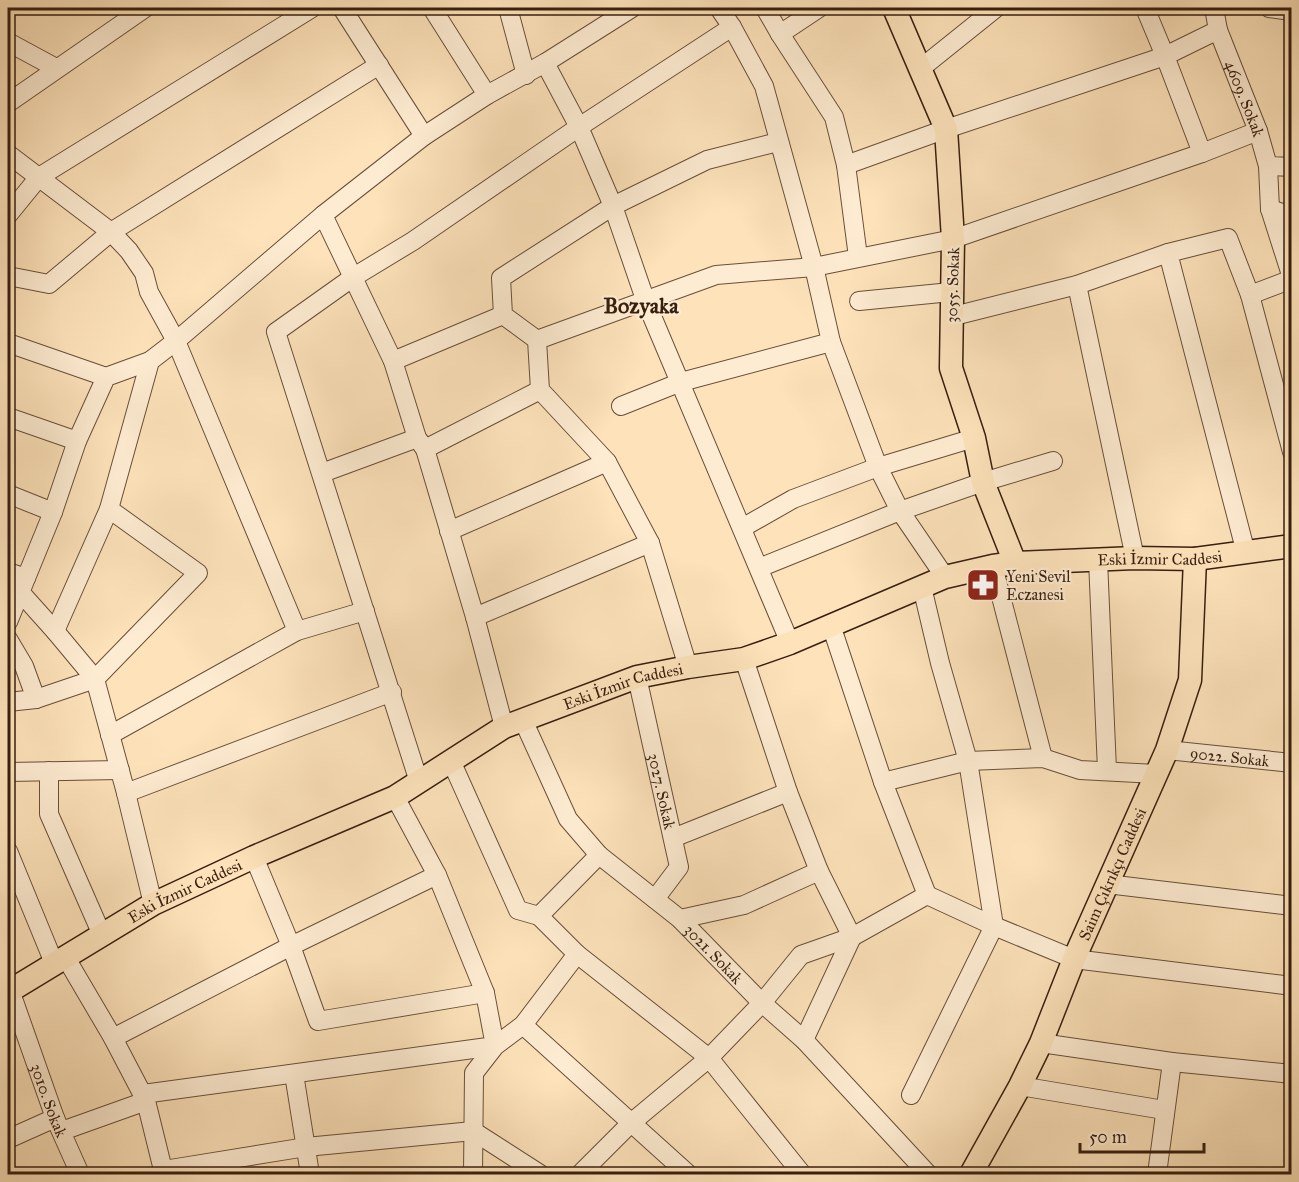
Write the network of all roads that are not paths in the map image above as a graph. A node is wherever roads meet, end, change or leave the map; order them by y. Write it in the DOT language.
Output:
graph roads {
  1 [pos="312,8"];
  2 [pos="342,8"];
  3 [pos="432,8"];
  4 [pos="508,8"];
  5 [pos="632,8"];
  6 [pos="719,8"];
  7 [pos="765,8"];
  8 [pos="819,8"];
  9 [pos="894,8"];
  10 [pos="996,8"];
  11 [pos="1144,8"];
  12 [pos="1214,8"];
  13 [pos="1269,8"];
  14 [pos="135,10"];
  15 [pos="1292,11"];
  16 [pos="732,27"];
  17 [pos="1218,30"];
  18 [pos="780,34"];
  19 [pos="8,42"];
  20 [pos="1165,56"];
  21 [pos="545,63"];
  22 [pos="379,65"];
  23 [pos="56,68"];
  24 [pos="920,69"];
  25 [pos="526,75"];
  26 [pos="488,95"];
  27 [pos="8,104"];
  28 [pos="579,127"];
  29 [pos="946,129"];
  30 [pos="1258,131"];
  31 [pos="424,136"];
  32 [pos="778,142"];
  33 [pos="1202,153"];
  34 [pos="8,154"];
  35 [pos="846,165"];
  36 [pos="1268,166"];
  37 [pos="1292,167"];
  38 [pos="39,177"];
  39 [pos="613,206"];
  40 [pos="1270,210"];
  41 [pos="8,215"];
  42 [pos="323,215"];
  43 [pos="1292,216"];
  44 [pos="111,232"];
  45 [pos="953,239"];
  46 [pos="1168,253"];
  47 [pos="858,257"];
  48 [pos="814,267"];
  49 [pos="8,276"];
  50 [pos="352,278"];
  51 [pos="1292,278"];
  52 [pos="1077,285"];
  53 [pos="951,292"];
  54 [pos="1250,295"];
  55 [pos="859,301"];
  56 [pos="646,302"];
  57 [pos="503,315"];
  58 [pos="950,318"];
  59 [pos="537,340"];
  60 [pos="176,341"];
  61 [pos="831,342"];
  62 [pos="8,343"];
  63 [pos="150,361"];
  64 [pos="393,361"];
  65 [pos="106,377"];
  66 [pos="681,382"];
  67 [pos="540,390"];
  68 [pos="621,406"];
  69 [pos="8,417"];
  70 [pos="974,438"];
  71 [pos="77,441"];
  72 [pos="421,444"];
  73 [pos="1292,452"];
  74 [pos="1053,461"];
  75 [pos="607,462"];
  76 [pos="878,467"];
  77 [pos="322,473"];
  78 [pos="983,482"];
  79 [pos="8,494"];
  80 [pos="109,509"];
  81 [pos="53,512"];
  82 [pos="900,512"];
  83 [pos="742,528"];
  84 [pos="449,531"];
  85 [pos="650,543"];
  86 [pos="1292,546"];
  87 [pos="1246,553"];
  88 [pos="1135,558"];
  89 [pos="1195,559"];
  90 [pos="1098,560"];
  91 [pos="1004,565"];
  92 [pos="759,568"];
  93 [pos="8,572"];
  94 [pos="945,577"];
  95 [pos="24,585"];
  96 [pos="922,587"];
  97 [pos="365,611"];
  98 [pos="475,617"];
  99 [pos="8,622"];
  100 [pos="831,625"];
  101 [pos="56,631"];
  102 [pos="297,631"];
  103 [pos="8,639"];
  104 [pos="790,643"];
  105 [pos="744,659"];
  106 [pos="16,666"];
  107 [pos="688,667"];
  108 [pos="637,677"];
  109 [pos="95,679"];
  110 [pos="392,692"];
  111 [pos="36,699"];
  112 [pos="8,702"];
  113 [pos="514,724"];
  114 [pos="110,735"];
  115 [pos="1167,750"];
  116 [pos="1043,758"];
  117 [pos="968,761"];
  118 [pos="452,763"];
  119 [pos="1292,763"];
  120 [pos="120,770"];
  121 [pos="1107,770"];
  122 [pos="49,771"];
  123 [pos="8,772"];
  124 [pos="1156,774"];
  125 [pos="418,782"];
  126 [pos="883,782"];
  127 [pos="788,792"];
  128 [pos="126,793"];
  129 [pos="395,798"];
  130 [pos="673,838"];
  131 [pos="8,851"];
  132 [pos="599,855"];
  133 [pos="254,857"];
  134 [pos="819,871"];
  135 [pos="437,875"];
  136 [pos="1107,884"];
  137 [pos="927,896"];
  138 [pos="655,899"];
  139 [pos="153,904"];
  140 [pos="1292,906"];
  141 [pos="539,916"];
  142 [pos="680,919"];
  143 [pos="994,926"];
  144 [pos="102,934"];
  145 [pos="852,937"];
  146 [pos="291,946"];
  147 [pos="577,954"];
  148 [pos="1074,958"];
  149 [pos="60,960"];
  150 [pos="1292,986"];
  151 [pos="9,991"];
  152 [pos="485,993"];
  153 [pos="762,1003"];
  154 [pos="523,1024"];
  155 [pos="113,1038"];
  156 [pos="804,1040"];
  157 [pos="1041,1043"];
  158 [pos="495,1046"];
  159 [pos="709,1058"];
  160 [pos="1172,1062"];
  161 [pos="294,1074"];
  162 [pos="1292,1074"];
  163 [pos="1020,1086"];
  164 [pos="911,1095"];
  165 [pos="145,1098"];
  166 [pos="1164,1110"];
  167 [pos="631,1123"];
  168 [pos="59,1124"];
  169 [pos="473,1131"];
  170 [pos="8,1139"];
  171 [pos="306,1147"];
  172 [pos="164,1172"];
  173 [pos="80,1174"];
  174 [pos="310,1174"];
  175 [pos="473,1174"];
  176 [pos="540,1174"];
  177 [pos="580,1174"];
  178 [pos="688,1174"];
  179 [pos="802,1174"];
  180 [pos="928,1174"];
  181 [pos="971,1174"];
  182 [pos="1157,1174"];
  1 -- 38 [label="street"];
  2 -- 22 [label="street"];
  3 -- 26 [label="street"];
  4 -- 25 [label="street"];
  5 -- 21 [label="street"];
  6 -- 16 [label="street"];
  7 -- 18 [label="street"];
  8 -- 18 [label="street"];
  9 -- 24 [label="main road, 3055. Sokak"];
  10 -- 24 [label="street"];
  11 -- 20 [label="street"];
  12 -- 17 [label="street, 4609. Sokak"];
  13 -- 15 [label="street"];
  14 -- 23 [label="street"];
  16 -- 28 [label="street"];
  16 -- 32 [label="street"];
  17 -- 20 [label="street"];
  17 -- 30 [label="street, 4609. Sokak"];
  18 -- 35 [label="street"];
  19 -- 23 [label="street"];
  20 -- 29 [label="street"];
  20 -- 33 [label="street"];
  21 -- 25 [label="street"];
  21 -- 28 [label="street"];
  22 -- 31 [label="street"];
  22 -- 44 [label="street"];
  23 -- 27 [label="street"];
  24 -- 29 [label="main road, 3055. Sokak"];
  25 -- 26 [label="street"];
  26 -- 31 [label="street"];
  28 -- 39 [label="street"];
  28 -- 50 [label="street"];
  29 -- 35 [label="street"];
  29 -- 45 [label="main road, 3055. Sokak"];
  30 -- 33 [label="street"];
  30 -- 36 [label="street, 4609. Sokak"];
  31 -- 42 [label="street"];
  32 -- 39 [label="street"];
  32 -- 48 [label="street"];
  33 -- 45 [label="street"];
  34 -- 38 [label="street"];
  35 -- 47 [label="street"];
  36 -- 37 [label="street"];
  36 -- 40 [label="street, 4609. Sokak"];
  38 -- 41 [label="street"];
  38 -- 44 [label="street"];
  39 -- 56 [label="street"];
  39 -- 57 [label="street"];
  40 -- 43 [label="street"];
  40 -- 51 [label="street, 4609. Sokak"];
  42 -- 50 [label="street, 3021. Sokak"];
  42 -- 60 [label="street"];
  44 -- 49 [label="street"];
  44 -- 60 [label="street"];
  45 -- 47 [label="street"];
  45 -- 53 [label="main road, 3055. Sokak"];
  46 -- 52 [label="street"];
  46 -- 54 [label="street"];
  46 -- 87 [label="street"];
  47 -- 48 [label="street"];
  48 -- 56 [label="street"];
  48 -- 61 [label="street"];
  50 -- 64 [label="street, 3021. Sokak"];
  50 -- 77 [label="street"];
  51 -- 54 [label="street"];
  52 -- 58 [label="street"];
  52 -- 88 [label="street"];
  53 -- 55 [label="street"];
  53 -- 58 [label="main road, 3055. Sokak"];
  54 -- 73 [label="street"];
  56 -- 59 [label="street"];
  56 -- 66 [label="street"];
  57 -- 59 [label="street"];
  57 -- 64 [label="street"];
  58 -- 70 [label="main road, 3055. Sokak"];
  59 -- 67 [label="street"];
  60 -- 63 [label="street"];
  60 -- 102 [label="street"];
  61 -- 66 [label="street"];
  61 -- 76 [label="street"];
  62 -- 65 [label="street"];
  63 -- 65 [label="street"];
  63 -- 80 [label="street"];
  64 -- 72 [label="street, 3021. Sokak"];
  65 -- 71 [label="street"];
  66 -- 68 [label="street"];
  66 -- 83 [label="street"];
  67 -- 72 [label="street"];
  67 -- 75 [label="street"];
  69 -- 71 [label="street"];
  70 -- 76 [label="street"];
  70 -- 78 [label="main road, 3055. Sokak"];
  71 -- 81 [label="street"];
  72 -- 77 [label="street"];
  72 -- 84 [label="street, 3021. Sokak"];
  74 -- 78 [label="street"];
  75 -- 84 [label="street"];
  75 -- 85 [label="street"];
  76 -- 82 [label="street"];
  76 -- 83 [label="street"];
  77 -- 97 [label="street"];
  78 -- 82 [label="street"];
  78 -- 91 [label="main road, 3055. Sokak"];
  79 -- 81 [label="street"];
  80 -- 101 [label="street"];
  80 -- 109 [label="street"];
  81 -- 95 [label="street"];
  82 -- 92 [label="street"];
  82 -- 94 [label="street"];
  83 -- 92 [label="street"];
  84 -- 98 [label="street, 3021. Sokak"];
  85 -- 98 [label="street"];
  85 -- 107 [label="street"];
  86 -- 87 [label="main road, Eski İzmir Caddesi"];
  87 -- 89 [label="main road, Eski İzmir Caddesi"];
  88 -- 89 [label="main road, Eski İzmir Caddesi"];
  88 -- 90 [label="main road, Eski İzmir Caddesi"];
  89 -- 115 [label="main road, Saim Çıkrıkçı Caddesi"];
  90 -- 91 [label="main road, Eski İzmir Caddesi"];
  90 -- 121 [label="street"];
  91 -- 94 [label="main road, Eski İzmir Caddesi"];
  91 -- 116 [label="street"];
  92 -- 104 [label="street"];
  93 -- 95 [label="street"];
  94 -- 96 [label="main road, Eski İzmir Caddesi"];
  95 -- 99 [label="street"];
  95 -- 101 [label="street"];
  96 -- 100 [label="main road, Eski İzmir Caddesi"];
  96 -- 117 [label="street"];
  97 -- 102 [label="street"];
  97 -- 110 [label="street"];
  98 -- 113 [label="street, 3021. Sokak"];
  100 -- 104 [label="main road, Eski İzmir Caddesi"];
  100 -- 126 [label="street"];
  101 -- 109 [label="street"];
  102 -- 114 [label="street"];
  103 -- 106 [label="street"];
  104 -- 105 [label="main road, Eski İzmir Caddesi"];
  105 -- 107 [label="main road, Eski İzmir Caddesi"];
  105 -- 127 [label="street"];
  106 -- 111 [label="street"];
  107 -- 108 [label="main road, Eski İzmir Caddesi"];
  108 -- 113 [label="main road, Eski İzmir Caddesi"];
  108 -- 130 [label="street, 3027. Sokak"];
  109 -- 111 [label="street"];
  109 -- 114 [label="street"];
  110 -- 125 [label="street"];
  110 -- 128 [label="street"];
  111 -- 112 [label="street"];
  113 -- 118 [label="main road, Eski İzmir Caddesi"];
  113 -- 132 [label="street, 3021. Sokak"];
  114 -- 120 [label="street"];
  115 -- 119 [label="street, 9022. Sokak"];
  115 -- 124 [label="main road, Saim Çıkrıkçı Caddesi"];
  116 -- 117 [label="street"];
  116 -- 121 [label="street"];
  117 -- 126 [label="street"];
  117 -- 143 [label="street"];
  118 -- 125 [label="main road, Eski İzmir Caddesi"];
  118 -- 141 [label="street"];
  120 -- 122 [label="street"];
  120 -- 128 [label="street"];
  121 -- 124 [label="street"];
  122 -- 123 [label="street"];
  122 -- 144 [label="street"];
  124 -- 136 [label="main road, Saim Çıkrıkçı Caddesi"];
  125 -- 129 [label="main road, Eski İzmir Caddesi"];
  126 -- 137 [label="street"];
  127 -- 130 [label="street"];
  127 -- 134 [label="street"];
  128 -- 139 [label="street"];
  129 -- 133 [label="main road, Eski İzmir Caddesi"];
  129 -- 135 [label="street"];
  130 -- 138 [label="street, 3027. Sokak"];
  131 -- 149 [label="street"];
  132 -- 138 [label="street, 3021. Sokak"];
  132 -- 141 [label="street"];
  133 -- 139 [label="main road, Eski İzmir Caddesi"];
  133 -- 146 [label="street"];
  134 -- 142 [label="street"];
  134 -- 145 [label="street"];
  135 -- 146 [label="street"];
  135 -- 152 [label="street"];
  136 -- 140 [label="street"];
  136 -- 148 [label="main road, Saim Çıkrıkçı Caddesi"];
  137 -- 143 [label="street"];
  137 -- 145 [label="street"];
  138 -- 142 [label="street, 3021. Sokak"];
  139 -- 144 [label="main road, Eski İzmir Caddesi"];
  141 -- 147 [label="street"];
  142 -- 153 [label="street, 3021. Sokak"];
  143 -- 148 [label="street"];
  143 -- 164 [label="street"];
  144 -- 149 [label="main road, Eski İzmir Caddesi"];
  145 -- 153 [label="street"];
  145 -- 156 [label="street"];
  146 -- 152 [label="street"];
  146 -- 155 [label="street"];
  147 -- 154 [label="street"];
  147 -- 159 [label="street"];
  148 -- 150 [label="street"];
  148 -- 157 [label="main road, Saim Çıkrıkçı Caddesi"];
  149 -- 151 [label="main road, Eski İzmir Caddesi"];
  149 -- 155 [label="street"];
  151 -- 168 [label="street, 3010. Sokak"];
  152 -- 158 [label="street"];
  153 -- 156 [label="street, 3021. Sokak"];
  153 -- 159 [label="street"];
  154 -- 158 [label="street"];
  154 -- 167 [label="street"];
  155 -- 165 [label="street"];
  156 -- 180 [label="street, 3021. Sokak"];
  157 -- 160 [label="street"];
  157 -- 163 [label="main road, Saim Çıkrıkçı Caddesi"];
  158 -- 161 [label="street"];
  158 -- 169 [label="street"];
  159 -- 167 [label="street"];
  159 -- 179 [label="street"];
  160 -- 162 [label="street"];
  160 -- 166 [label="street"];
  161 -- 165 [label="street"];
  161 -- 171 [label="street"];
  163 -- 166 [label="street"];
  163 -- 181 [label="main road, Saim Çıkrıkçı Caddesi"];
  165 -- 168 [label="street"];
  165 -- 172 [label="street"];
  166 -- 182 [label="street"];
  167 -- 177 [label="street"];
  167 -- 178 [label="street"];
  168 -- 170 [label="street"];
  168 -- 173 [label="street, 3010. Sokak"];
  169 -- 171 [label="street"];
  169 -- 175 [label="street"];
  169 -- 176 [label="street"];
  171 -- 172 [label="street"];
  171 -- 174 [label="street"];
}
